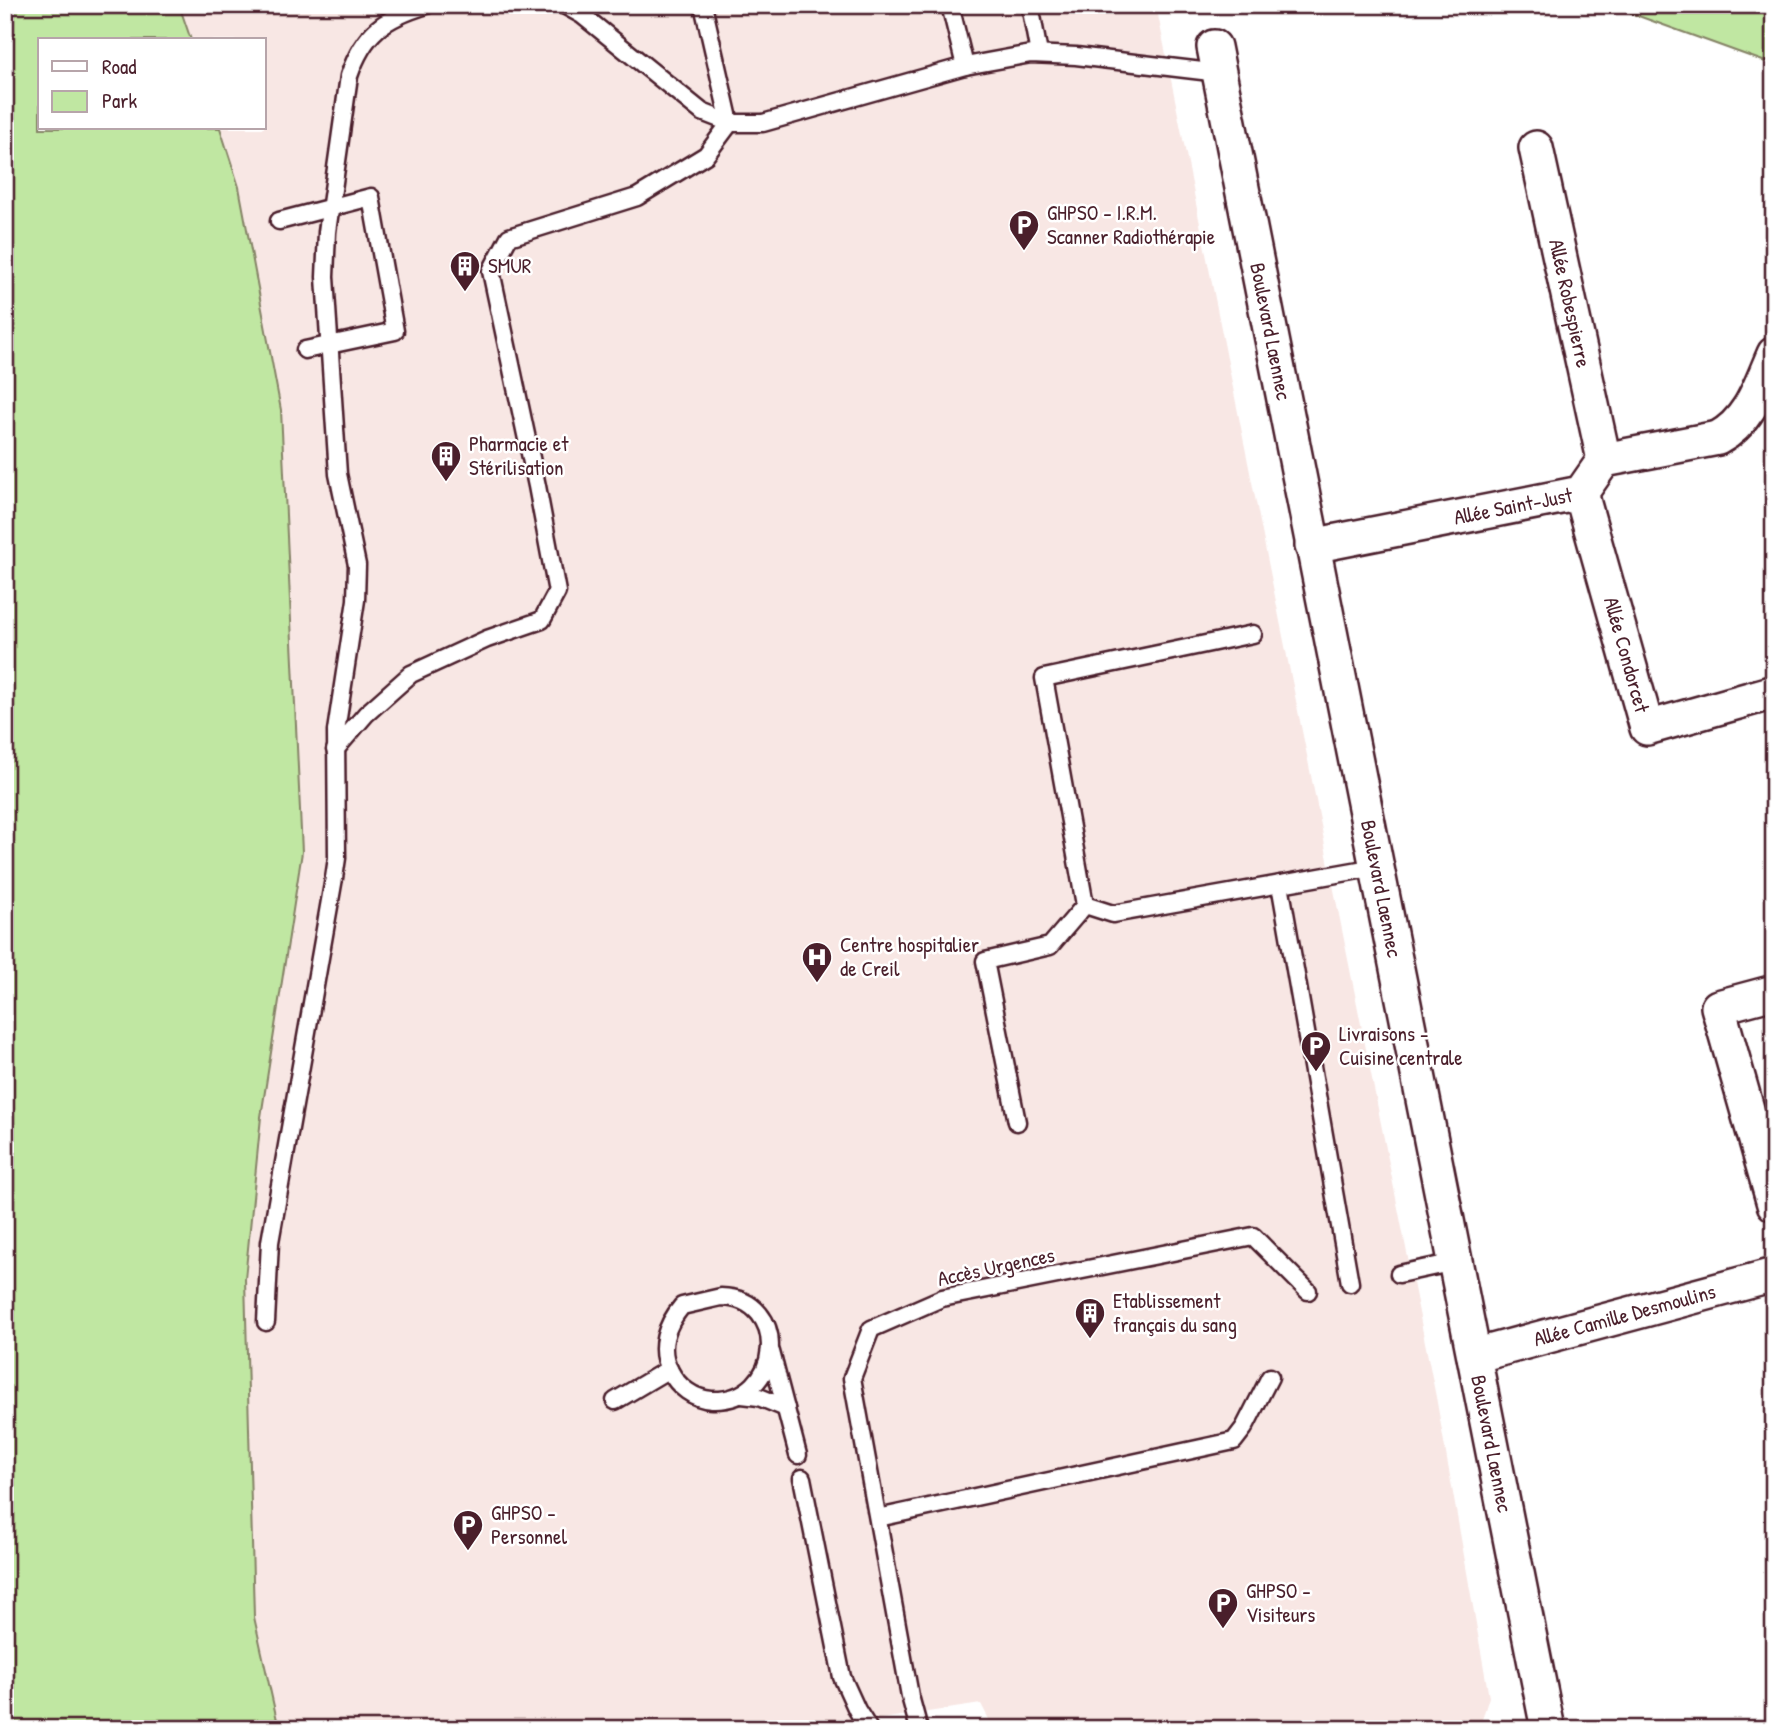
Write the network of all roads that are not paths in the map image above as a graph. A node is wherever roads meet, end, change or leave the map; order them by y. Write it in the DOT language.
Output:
graph roads {
  1 [pos="427,5"];
  2 [pos="564,5"];
  3 [pos="703,5"];
  4 [pos="950,5"];
  5 [pos="1030,5"];
  6 [pos="1039,54"];
  7 [pos="1217,60"];
  8 [pos="965,66"];
  9 [pos="730,123"];
  10 [pos="1536,148"];
  11 [pos="331,208"];
  12 [pos="279,221"];
  13 [pos="329,345"];
  14 [pos="305,350"];
  15 [pos="1774,354"];
  16 [pos="1604,460"];
  17 [pos="1581,494"];
  18 [pos="1312,546"];
  19 [pos="1254,634"];
  20 [pos="1774,692"];
  21 [pos="335,750"];
  22 [pos="1376,867"];
  23 [pos="1280,884"];
  24 [pos="1085,905"];
  25 [pos="1774,992"];
  26 [pos="1017,1122"];
  27 [pos="1774,1204"];
  28 [pos="1455,1262"];
  29 [pos="1399,1274"];
  30 [pos="1774,1275"];
  31 [pos="1350,1283"];
  32 [pos="1308,1291"];
  33 [pos="266,1322"];
  34 [pos="771,1352"];
  35 [pos="1474,1356"];
  36 [pos="669,1370"];
  37 [pos="1270,1377"];
  38 [pos="742,1395"];
  39 [pos="615,1401"];
  40 [pos="786,1408"];
  41 [pos="798,1455"];
  42 [pos="802,1478"];
  43 [pos="878,1518"];
  44 [pos="869,1729"];
  45 [pos="919,1729"];
  46 [pos="1548,1729"];
  1 -- 11 [label="lane"];
  2 -- 9 [label="lane"];
  3 -- 9 [label="lane"];
  4 -- 8 [label="lane"];
  5 -- 6 [label="lane"];
  6 -- 7 [label="lane"];
  6 -- 8 [label="lane"];
  7 -- 18 [label="street, Boulevard Laennec"];
  8 -- 9 [label="lane"];
  9 -- 21 [label="lane"];
  10 -- 16 [label="street, Allée Robespierre"];
  11 -- 12 [label="lane"];
  11 -- 13 [label="lane"];
  11 -- 13 [label="lane"];
  13 -- 14 [label="lane"];
  13 -- 21 [label="lane"];
  15 -- 16 [label="street"];
  16 -- 17 [label="street, Allée Saint-Just"];
  17 -- 18 [label="street, Allée Saint-Just"];
  17 -- 20 [label="street, Allée Condorcet"];
  18 -- 22 [label="street, Boulevard Laennec"];
  19 -- 24 [label="lane"];
  21 -- 33 [label="lane"];
  22 -- 23 [label="lane"];
  22 -- 28 [label="street, Boulevard Laennec"];
  23 -- 24 [label="lane"];
  23 -- 31 [label="lane"];
  24 -- 26 [label="lane"];
  25 -- 27 [label="street"];
  28 -- 29 [label="lane"];
  28 -- 35 [label="street, Boulevard Laennec"];
  30 -- 35 [label="street, Allée Camille Desmoulins"];
  32 -- 43 [label="lane, Accès Urgences"];
  34 -- 36 [label="lane"];
  34 -- 38 [label="lane"];
  34 -- 40 [label="lane"];
  35 -- 46 [label="street, Boulevard Laennec"];
  36 -- 38 [label="lane"];
  36 -- 39 [label="lane"];
  37 -- 43 [label="lane"];
  38 -- 40 [label="lane"];
  40 -- 41 [label="lane"];
  42 -- 44 [label="lane"];
  43 -- 45 [label="lane, Accès Urgences"];
}
